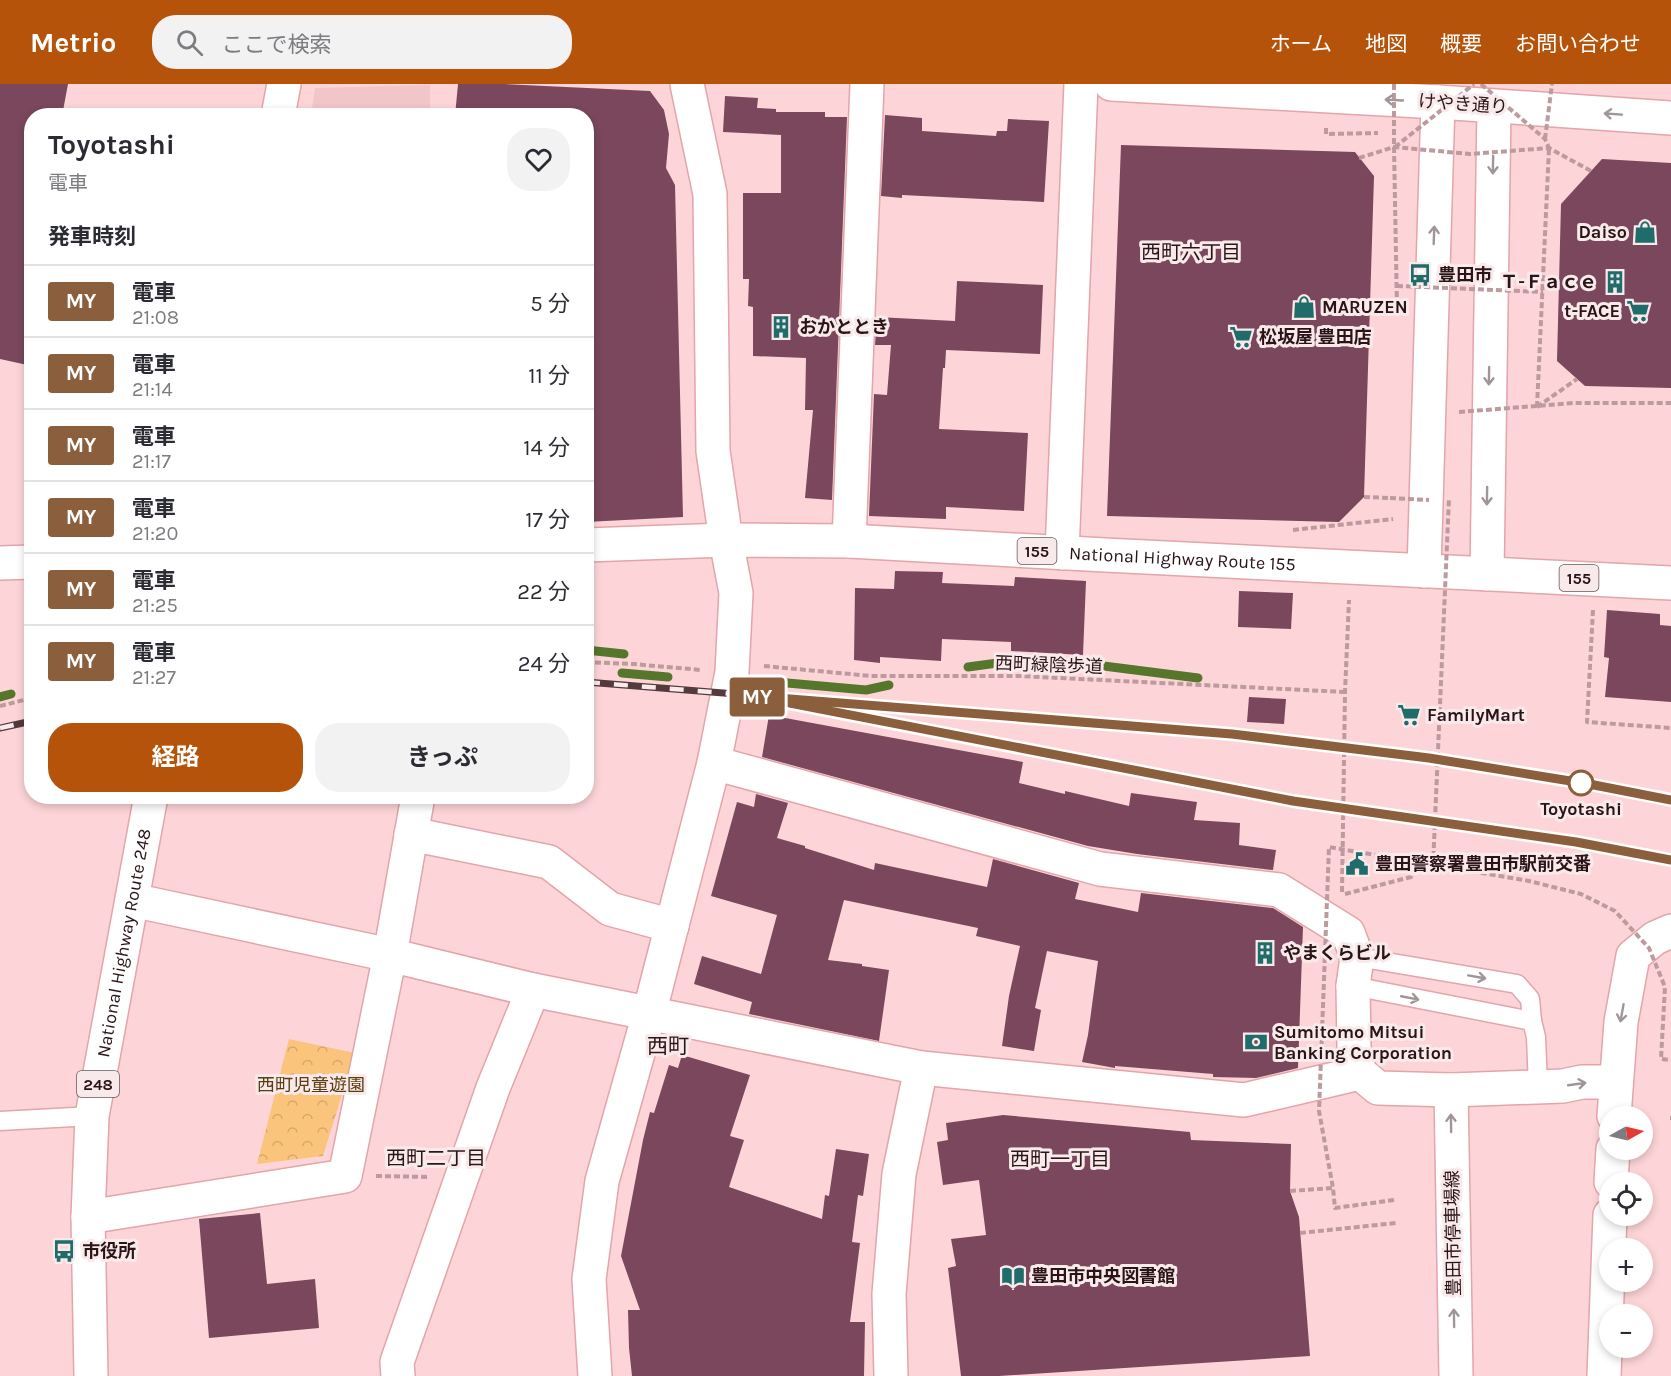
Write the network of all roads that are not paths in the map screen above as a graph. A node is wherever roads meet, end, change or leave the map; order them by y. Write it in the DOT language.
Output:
graph roads {
  1 [pos="284,84"];
  2 [pos="687,84"];
  3 [pos="867,84"];
  4 [pos="1081,84"];
  5 [pos="1111,84"];
  6 [pos="1486,90"];
  7 [pos="1439,93"];
  8 [pos="280,108"];
  9 [pos="1671,117"];
  10 [pos="726,540"];
  11 [pos="849,541"];
  12 [pos="594,545"];
  13 [pos="1062,553"];
  14 [pos="24,562"];
  15 [pos="0,563"];
  16 [pos="1424,571"];
  17 [pos="1486,574"];
  18 [pos="1671,583"];
  19 [pos="714,763"];
  20 [pos="150,804"];
  21 [pos="417,804"];
  22 [pos="411,834"];
  23 [pos="132,900"];
  24 [pos="672,926"];
  25 [pos="1671,931"];
  26 [pos="390,955"];
  27 [pos="1355,972"];
  28 [pos="533,990"];
  29 [pos="649,1014"];
  30 [pos="1532,1021"];
  31 [pos="921,1068"];
  32 [pos="1360,1073"];
  33 [pos="1616,1082"];
  34 [pos="1538,1087"];
  35 [pos="1451,1090"];
  36 [pos="1615,1106"];
  37 [pos="92,1116"];
  38 [pos="0,1120"];
  39 [pos="88,1217"];
  40 [pos="1610,1226"];
  41 [pos="91,1376"];
  42 [pos="398,1376"];
  43 [pos="595,1376"];
  44 [pos="891,1376"];
  45 [pos="1456,1376"];
  46 [pos="1604,1376"];
  1 -- 8 [label="main road"];
  2 -- 10 [label="main road"];
  3 -- 11 [label="main road"];
  4 -- 13 [label="main road"];
  7 -- 5 [label="main road, けやき通り, one-way"];
  6 -- 7 [label="main road, けやき通り"];
  9 -- 6 [label="main road, けやき通り, one-way"];
  6 -- 17 [label="main road, one-way"];
  16 -- 7 [label="main road, one-way"];
  10 -- 11 [label="main road, National Highway Route 155 / 155"];
  10 -- 12 [label="main road, National Highway Route 155 / 155"];
  10 -- 19 [label="main road"];
  11 -- 13 [label="main road, National Highway Route 155 / 155"];
  13 -- 16 [label="main road, National Highway Route 155 / 155"];
  14 -- 15 [label="main road"];
  16 -- 17 [label="main road, National Highway Route 155 / 155"];
  17 -- 18 [label="main road, National Highway Route 155 / 155"];
  19 -- 24 [label="main road"];
  19 -- 27 [label="main road"];
  20 -- 23 [label="main road, National Highway Route 248 / 248"];
  21 -- 22 [label="main road"];
  22 -- 24 [label="main road"];
  22 -- 26 [label="main road"];
  23 -- 26 [label="main road"];
  23 -- 37 [label="main road, National Highway Route 248 / 248"];
  24 -- 29 [label="main road"];
  25 -- 33 [label="main road, one-way"];
  26 -- 28 [label="main road"];
  26 -- 39 [label="main road"];
  27 -- 30 [label="lane, one-way"];
  27 -- 30 [label="lane, one-way"];
  27 -- 32 [label="main road"];
  28 -- 29 [label="main road"];
  28 -- 42 [label="main road"];
  29 -- 31 [label="main road"];
  29 -- 43 [label="main road"];
  30 -- 34 [label="lane"];
  31 -- 32 [label="main road"];
  31 -- 44 [label="main road"];
  32 -- 35 [label="main road"];
  34 -- 33 [label="main road, one-way"];
  33 -- 36 [label="main road"];
  34 -- 35 [label="main road"];
  45 -- 35 [label="main road, 豊田市停車場線, one-way"];
  37 -- 38 [label="lane"];
  37 -- 39 [label="main road, National Highway Route 248 / 248"];
  39 -- 41 [label="main road, National Highway Route 248 / 248"];
  40 -- 46 [label="main road"];
}
